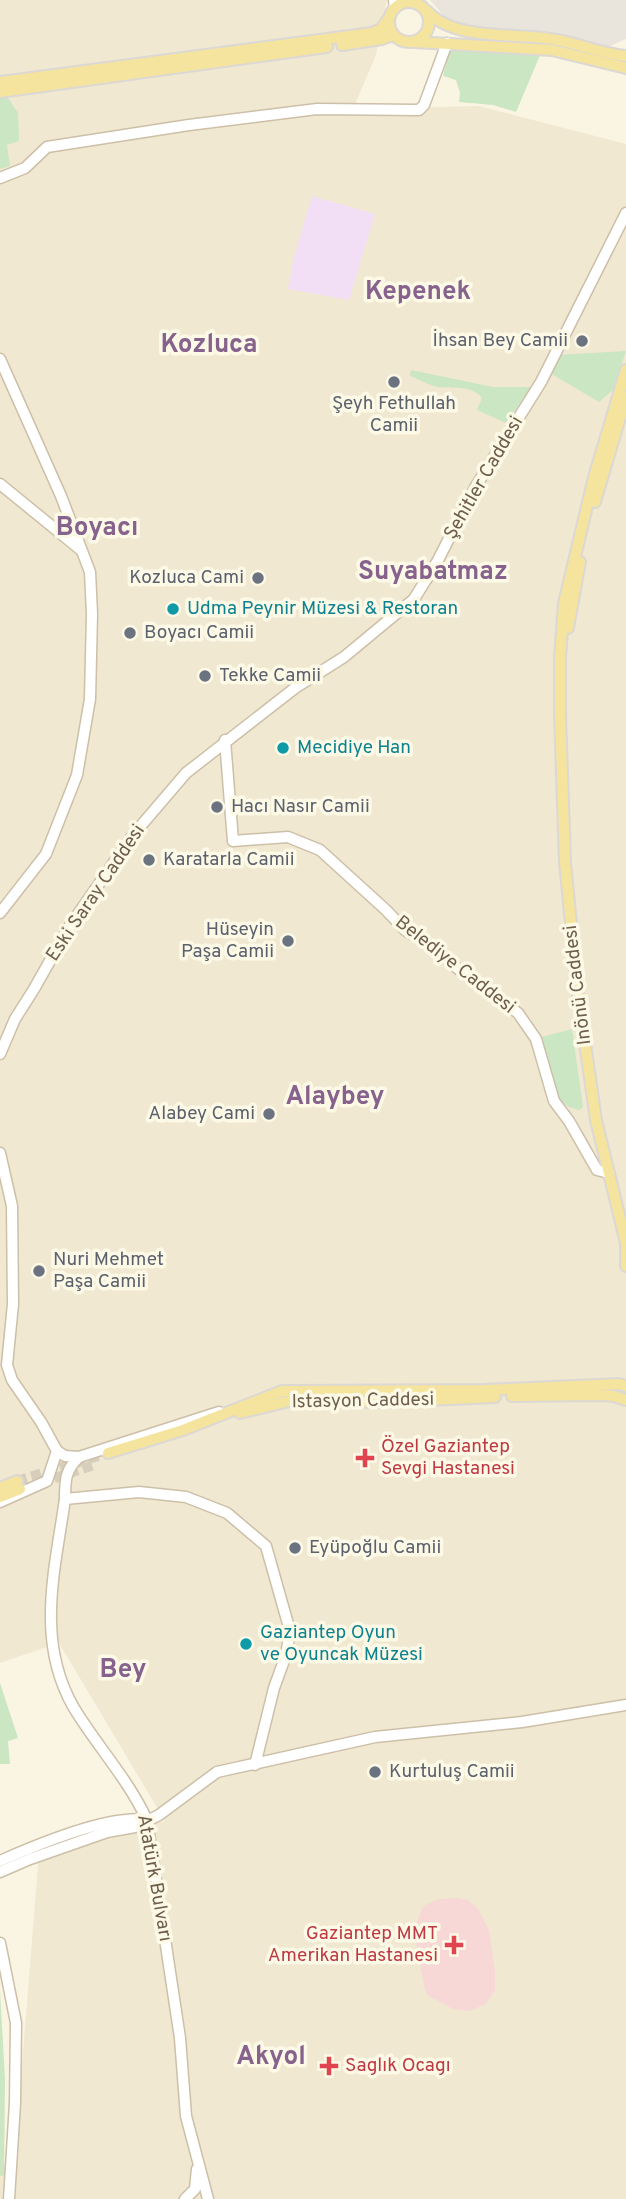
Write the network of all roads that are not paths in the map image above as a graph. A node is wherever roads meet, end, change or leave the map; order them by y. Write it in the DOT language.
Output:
graph roads {
  1 [pos="416,1"];
  2 [pos="393,9"];
  3 [pos="427,11"];
  4 [pos="393,35"];
  5 [pos="415,42"];
  6 [pos="447,43"];
  7 [pos="626,56"];
  8 [pos="626,68"];
  9 [pos="0,82"];
  10 [pos="0,92"];
  11 [pos="0,178"];
  12 [pos="626,213"];
  13 [pos="0,359"];
  14 [pos="626,370"];
  15 [pos="626,395"];
  16 [pos="626,413"];
  17 [pos="602,453"];
  18 [pos="602,477"];
  19 [pos="0,484"];
  20 [pos="82,551"];
  21 [pos="560,722"];
  22 [pos="225,740"];
  23 [pos="186,772"];
  24 [pos="0,913"];
  25 [pos="0,1054"];
  26 [pos="0,1153"];
  27 [pos="609,1173"];
  28 [pos="626,1243"];
  29 [pos="626,1266"];
  30 [pos="624,1382"];
  31 [pos="625,1401"];
  32 [pos="230,1411"];
  33 [pos="57,1451"];
  34 [pos="79,1457"];
  35 [pos="0,1488"];
  36 [pos="0,1497"];
  37 [pos="65,1499"];
  38 [pos="0,1502"];
  39 [pos="626,1705"];
  40 [pos="255,1765"];
  41 [pos="147,1820"];
  42 [pos="106,1828"];
  43 [pos="0,1861"];
  44 [pos="0,1872"];
  45 [pos="0,1943"];
  46 [pos="198,2165"];
  47 [pos="9,2199"];
  48 [pos="185,2199"];
  49 [pos="208,2199"];
  1 -- 2 [label="main road"];
  1 -- 3 [label="main road"];
  2 -- 4 [label="main road"];
  2 -- 9 [label="main road"];
  3 -- 5 [label="main road"];
  3 -- 7 [label="main road"];
  4 -- 5 [label="main road"];
  4 -- 10 [label="main road"];
  5 -- 6 [label="main road"];
  6 -- 8 [label="main road"];
  6 -- 11 [label="street"];
  12 -- 22 [label="street, Şehitler Caddesi"];
  13 -- 20 [label="street"];
  14 -- 17 [label="main road"];
  15 -- 17 [label="main road"];
  15 -- 18 [label="main road"];
  16 -- 18 [label="main road"];
  17 -- 21 [label="main road, Inönü Caddesi"];
  18 -- 21 [label="main road, Inönü Caddesi"];
  19 -- 20 [label="street"];
  20 -- 24 [label="street"];
  21 -- 27 [label="main road, Inönü Caddesi"];
  22 -- 23 [label="street, Şehitler Caddesi"];
  22 -- 27 [label="street, Belediye Caddesi"];
  23 -- 25 [label="street, Eski Saray Caddesi"];
  26 -- 33 [label="street"];
  27 -- 28 [label="main road, Inönü Caddesi"];
  28 -- 29 [label="main road, Inönü Caddesi"];
  30 -- 32 [label="main road"];
  31 -- 32 [label="main road, Istasyon Caddesi"];
  32 -- 34 [label="street"];
  33 -- 34 [label="street"];
  33 -- 38 [label="street"];
  34 -- 37 [label="street, Atatürk Bulvarı"];
  35 -- 36 [label="main road"];
  37 -- 40 [label="street"];
  37 -- 41 [label="street, Atatürk Bulvarı"];
  39 -- 40 [label="street"];
  40 -- 41 [label="street"];
  41 -- 42 [label="street"];
  41 -- 46 [label="street, Atatürk Bulvarı"];
  42 -- 43 [label="street"];
  42 -- 44 [label="street"];
  45 -- 47 [label="street"];
  46 -- 48 [label="street"];
  46 -- 49 [label="street, Atatürk Bulvarı"];
}
